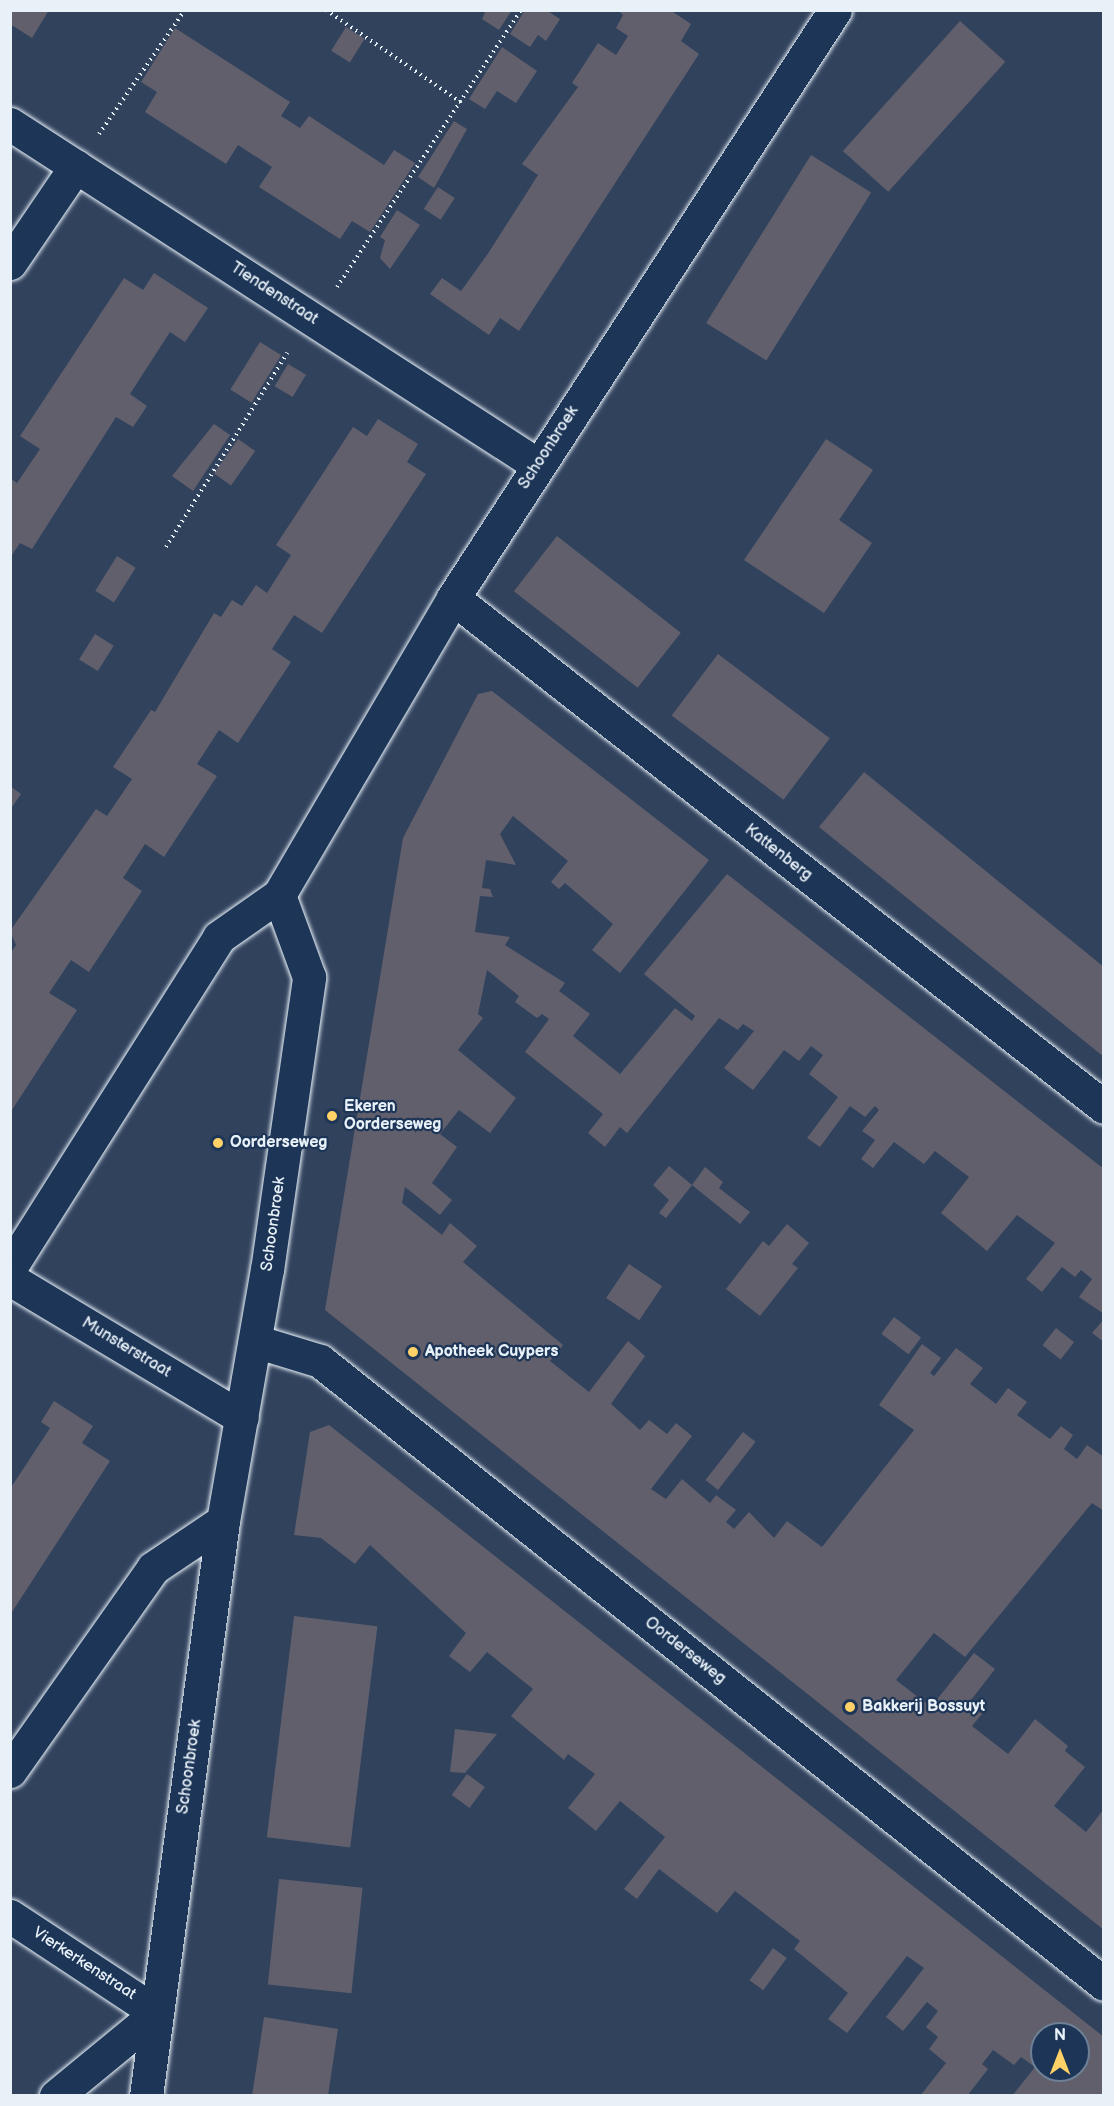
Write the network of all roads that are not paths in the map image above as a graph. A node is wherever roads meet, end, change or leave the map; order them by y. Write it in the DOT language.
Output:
graph roads {
  1 [pos="831,12"];
  2 [pos="10,124"];
  3 [pos="76,166"];
  4 [pos="10,263"];
  5 [pos="538,465"];
  6 [pos="453,598"];
  7 [pos="279,895"];
  8 [pos="1104,1107"];
  9 [pos="10,1268"];
  10 [pos="10,1279"];
  11 [pos="255,1341"];
  12 [pos="242,1418"];
  13 [pos="223,1521"];
  14 [pos="10,1771"];
  15 [pos="10,1916"];
  16 [pos="1104,1984"];
  17 [pos="157,2013"];
  18 [pos="56,2096"];
  19 [pos="146,2096"];
  1 -- 5 [label="street, Schoonbroek"];
  2 -- 3 [label="street, Tiendenstraat"];
  3 -- 4 [label="street"];
  3 -- 5 [label="street, Tiendenstraat"];
  5 -- 6 [label="street, Schoonbroek"];
  6 -- 7 [label="street, Schoonbroek"];
  6 -- 8 [label="street, Kattenberg"];
  7 -- 9 [label="street, Schoonbroek"];
  7 -- 11 [label="street, Schoonbroek"];
  10 -- 12 [label="street, Munsterstraat"];
  11 -- 12 [label="street, Schoonbroek"];
  11 -- 16 [label="street, Oorderseweg"];
  12 -- 13 [label="street, Schoonbroek"];
  13 -- 14 [label="street"];
  13 -- 17 [label="street, Schoonbroek"];
  15 -- 17 [label="street, Vierkerkenstraat"];
  17 -- 18 [label="street"];
  17 -- 19 [label="street, Schoonbroek"];
}
